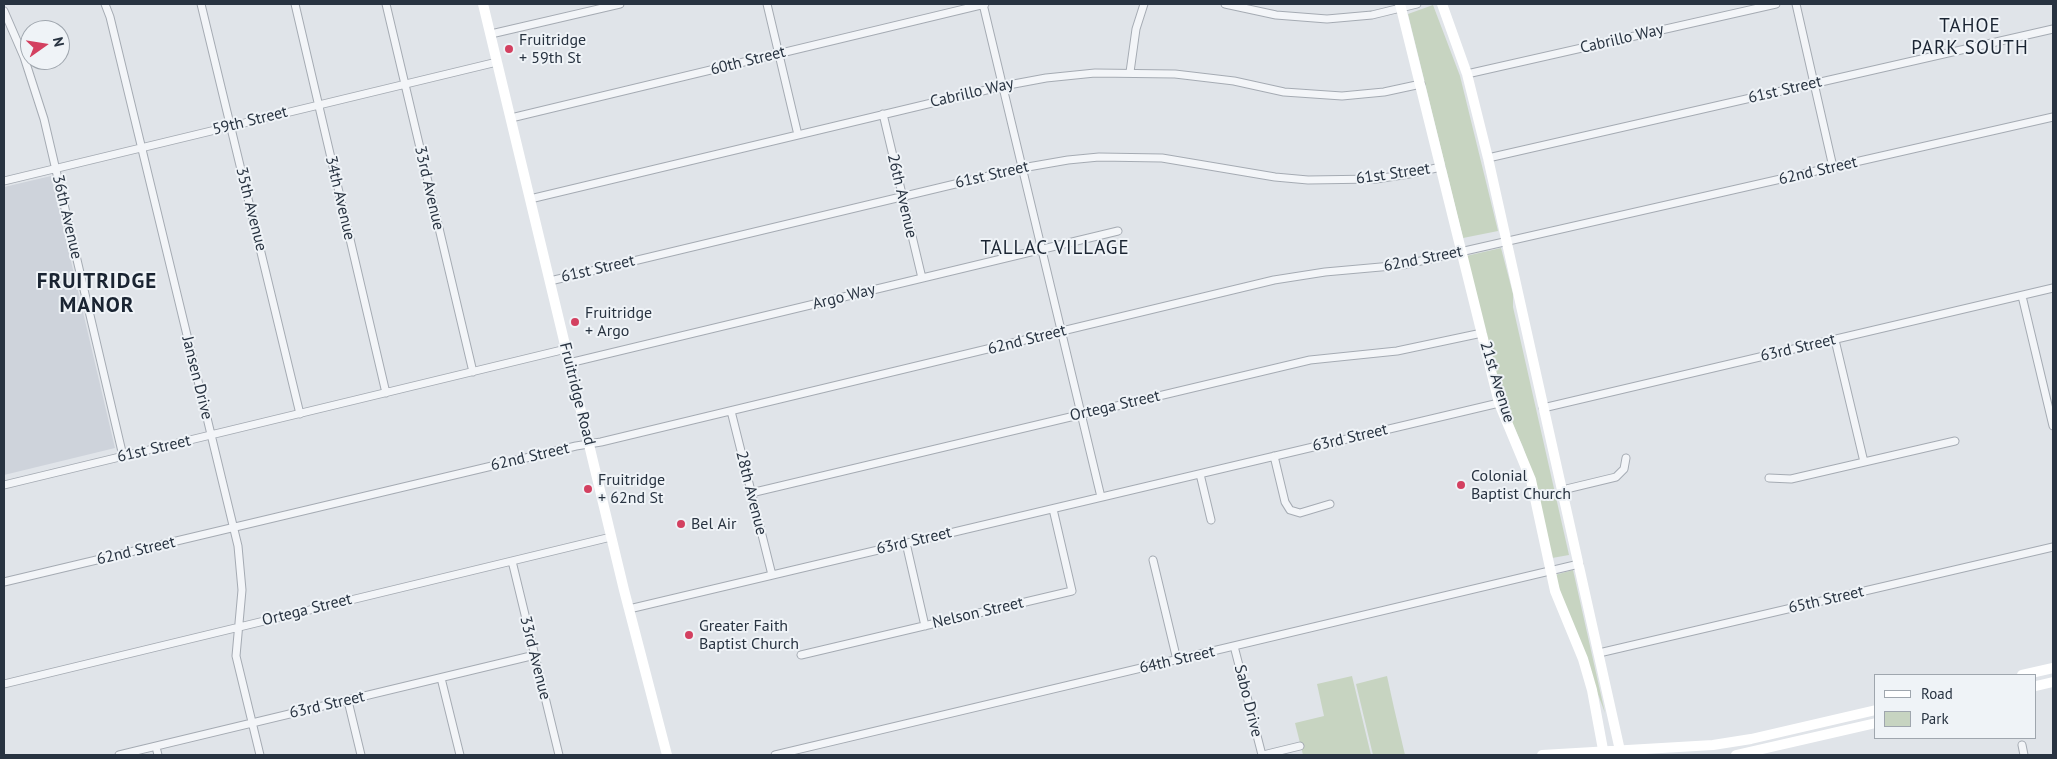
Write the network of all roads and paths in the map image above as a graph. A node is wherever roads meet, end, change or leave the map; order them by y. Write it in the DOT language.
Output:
graph roads {
  1 [pos="105,4"];
  2 [pos="201,4"];
  3 [pos="295,4"];
  4 [pos="386,4"];
  5 [pos="483,4"];
  6 [pos="620,4"];
  7 [pos="767,4"];
  8 [pos="984,4"];
  9 [pos="1144,4"];
  10 [pos="1225,4"];
  11 [pos="1417,4"];
  12 [pos="1442,4"];
  13 [pos="1776,4"];
  14 [pos="1796,4"];
  15 [pos="1401,6"];
  16 [pos="4,11"];
  17 [pos="2053,29"];
  18 [pos="491,34"];
  19 [pos="779,53"];
  20 [pos="497,62"];
  21 [pos="1130,72"];
  22 [pos="1467,74"];
  23 [pos="405,84"];
  24 [pos="1422,84"];
  25 [pos="1814,84"];
  26 [pos="1003,86"];
  27 [pos="319,105"];
  28 [pos="883,114"];
  29 [pos="2053,117"];
  30 [pos="511,118"];
  31 [pos="231,126"];
  32 [pos="798,135"];
  33 [pos="142,147"];
  34 [pos="1488,158"];
  35 [pos="1441,167"];
  36 [pos="1833,167"];
  37 [pos="56,168"];
  38 [pos="1022,168"];
  39 [pos="4,181"];
  40 [pos="902,196"];
  41 [pos="530,199"];
  42 [pos="1118,231"];
  43 [pos="1507,241"];
  44 [pos="1042,249"];
  45 [pos="1462,251"];
  46 [pos="922,278"];
  47 [pos="550,281"];
  48 [pos="2053,288"];
  49 [pos="2022,296"];
  50 [pos="1062,332"];
  51 [pos="1482,333"];
  52 [pos="1835,340"];
  53 [pos="566,349"];
  54 [pos="569,363"];
  55 [pos="473,372"];
  56 [pos="386,393"];
  57 [pos="1500,403"];
  58 [pos="1543,408"];
  59 [pos="731,411"];
  60 [pos="300,414"];
  61 [pos="1082,414"];
  62 [pos="2053,426"];
  63 [pos="211,435"];
  64 [pos="1955,441"];
  65 [pos="589,444"];
  66 [pos="123,456"];
  67 [pos="1274,456"];
  68 [pos="1626,458"];
  69 [pos="1864,462"];
  70 [pos="1200,474"];
  71 [pos="1769,478"];
  72 [pos="4,485"];
  73 [pos="1562,490"];
  74 [pos="751,493"];
  75 [pos="1101,497"];
  76 [pos="1330,504"];
  77 [pos="1053,508"];
  78 [pos="1211,520"];
  79 [pos="233,528"];
  80 [pos="611,536"];
  81 [pos="906,543"];
  82 [pos="2053,547"];
  83 [pos="1153,560"];
  84 [pos="512,561"];
  85 [pos="1578,564"];
  86 [pos="1550,571"];
  87 [pos="772,575"];
  88 [pos="4,582"];
  89 [pos="628,609"];
  90 [pos="925,626"];
  91 [pos="238,627"];
  92 [pos="1234,646"];
  93 [pos="1599,652"];
  94 [pos="535,655"];
  95 [pos="801,655"];
  96 [pos="1177,660"];
  97 [pos="2053,668"];
  98 [pos="2026,674"];
  99 [pos="441,678"];
  100 [pos="2053,682"];
  101 [pos="4,684"];
  102 [pos="2037,686"];
  103 [pos="348,701"];
  104 [pos="1874,710"];
  105 [pos="252,723"];
  106 [pos="1874,723"];
  107 [pos="2022,745"];
  108 [pos="1300,746"];
  109 [pos="156,747"];
  110 [pos="1603,753"];
  111 [pos="1620,753"];
  112 [pos="119,755"];
  113 [pos="158,755"];
  114 [pos="260,755"];
  115 [pos="361,755"];
  116 [pos="460,755"];
  117 [pos="559,755"];
  118 [pos="667,755"];
  119 [pos="775,755"];
  120 [pos="1262,755"];
  121 [pos="1542,755"];
  122 [pos="1736,755"];
  123 [pos="2024,755"];
  1 -- 33 [label="street, Jansen Drive"];
  2 -- 31 [label="street, 35th Avenue"];
  3 -- 27 [label="street, 34th Avenue"];
  4 -- 23 [label="street, 33rd Avenue"];
  5 -- 18 [label="street, Fruitridge Road"];
  6 -- 18 [label="street"];
  7 -- 19 [label="street"];
  8 -- 19 [label="street, 60th Street"];
  8 -- 26 [label="street"];
  9 -- 21 [label="street"];
  10 -- 15 [label="street"];
  11 -- 15 [label="street"];
  12 -- 22 [label="street"];
  13 -- 22 [label="street, Cabrillo Way"];
  14 -- 25 [label="street"];
  15 -- 24 [label="street, 21st Avenue"];
  16 -- 37 [label="street, 36th Avenue"];
  17 -- 25 [label="street, 61st Street"];
  18 -- 20 [label="street, Fruitridge Road"];
  19 -- 30 [label="street, 60th Street"];
  19 -- 32 [label="street"];
  20 -- 23 [label="street, 59th Street"];
  20 -- 30 [label="street, Fruitridge Road"];
  21 -- 24 [label="street, Cabrillo Way"];
  21 -- 26 [label="street, Cabrillo Way"];
  22 -- 34 [label="street"];
  23 -- 27 [label="street, 59th Street"];
  23 -- 55 [label="street, 33rd Avenue"];
  24 -- 35 [label="street, 21st Avenue"];
  25 -- 34 [label="street, 61st Street"];
  25 -- 36 [label="street"];
  26 -- 28 [label="street, Cabrillo Way"];
  26 -- 38 [label="street"];
  27 -- 31 [label="street, 59th Street"];
  27 -- 56 [label="street, 34th Avenue"];
  28 -- 32 [label="street, Cabrillo Way"];
  28 -- 40 [label="street, 26th Avenue"];
  29 -- 36 [label="street, 62nd Street"];
  30 -- 41 [label="street, Fruitridge Road"];
  31 -- 33 [label="street, 59th Street"];
  31 -- 60 [label="street, 35th Avenue"];
  32 -- 41 [label="street, Cabrillo Way"];
  33 -- 37 [label="street, 59th Street"];
  33 -- 63 [label="street, Jansen Drive"];
  34 -- 43 [label="street"];
  35 -- 38 [label="street, 61st Street"];
  35 -- 45 [label="street, 21st Avenue"];
  36 -- 43 [label="street, 62nd Street"];
  37 -- 39 [label="street, 59th Street"];
  37 -- 66 [label="street, 36th Avenue"];
  38 -- 40 [label="street, 61st Street"];
  38 -- 44 [label="street"];
  40 -- 46 [label="street, 26th Avenue"];
  40 -- 47 [label="street, 61st Street"];
  41 -- 47 [label="street, Fruitridge Road"];
  42 -- 44 [label="street, Argo Way"];
  43 -- 45 [label="street, 62nd Street"];
  43 -- 58 [label="street"];
  44 -- 46 [label="street, Argo Way"];
  44 -- 50 [label="street"];
  45 -- 50 [label="street, 62nd Street"];
  45 -- 51 [label="street, 21st Avenue"];
  46 -- 54 [label="street, Argo Way"];
  47 -- 53 [label="street, Fruitridge Road"];
  48 -- 49 [label="street, 63rd Street"];
  49 -- 52 [label="street, 63rd Street"];
  49 -- 62 [label="street"];
  50 -- 59 [label="street, 62nd Street"];
  50 -- 61 [label="street"];
  51 -- 57 [label="street, 21st Avenue"];
  51 -- 61 [label="street, Ortega Street"];
  52 -- 58 [label="street, 63rd Street"];
  52 -- 69 [label="street"];
  53 -- 54 [label="street, Fruitridge Road"];
  53 -- 55 [label="street, 61st Street"];
  54 -- 65 [label="street, Fruitridge Road"];
  55 -- 56 [label="street, 61st Street"];
  56 -- 60 [label="street, 61st Street"];
  57 -- 67 [label="street, 63rd Street"];
  57 -- 86 [label="street, 21st Avenue"];
  58 -- 73 [label="street"];
  59 -- 65 [label="street, 62nd Street"];
  59 -- 74 [label="street, 28th Avenue"];
  60 -- 63 [label="street, 61st Street"];
  61 -- 74 [label="street, Ortega Street"];
  61 -- 75 [label="street"];
  63 -- 66 [label="street, 61st Street"];
  63 -- 79 [label="street, Jansen Drive"];
  64 -- 69 [label="street"];
  65 -- 79 [label="street, 62nd Street"];
  65 -- 80 [label="street, Fruitridge Road"];
  66 -- 72 [label="street, 61st Street"];
  67 -- 70 [label="street, 63rd Street"];
  67 -- 76 [label="street"];
  68 -- 73 [label="street"];
  69 -- 71 [label="street"];
  70 -- 75 [label="street, 63rd Street"];
  70 -- 78 [label="street"];
  73 -- 85 [label="street"];
  74 -- 87 [label="street, 28th Avenue"];
  75 -- 77 [label="street, 63rd Street"];
  77 -- 81 [label="street, 63rd Street"];
  77 -- 90 [label="street, Nelson Street"];
  79 -- 88 [label="street, 62nd Street"];
  79 -- 91 [label="street, Jansen Drive"];
  80 -- 84 [label="street, Ortega Street"];
  80 -- 89 [label="street, Fruitridge Road"];
  81 -- 87 [label="street, 63rd Street"];
  81 -- 90 [label="street"];
  82 -- 93 [label="street, 65th Street"];
  83 -- 96 [label="street"];
  84 -- 91 [label="street, Ortega Street"];
  84 -- 94 [label="street, 33rd Avenue"];
  85 -- 86 [label="street, 64th Street"];
  85 -- 93 [label="street"];
  86 -- 92 [label="street, 64th Street"];
  86 -- 110 [label="street, 21st Avenue"];
  87 -- 89 [label="street, 63rd Street"];
  89 -- 118 [label="street, Fruitridge Road"];
  90 -- 95 [label="street, Nelson Street"];
  91 -- 101 [label="street, Ortega Street"];
  91 -- 105 [label="street, Jansen Drive"];
  92 -- 96 [label="street, 64th Street"];
  92 -- 120 [label="street, Sabo Drive"];
  93 -- 111 [label="street"];
  94 -- 99 [label="street, 63rd Street"];
  94 -- 117 [label="street, 33rd Avenue"];
  96 -- 119 [label="street, 64th Street"];
  97 -- 98 [label="street"];
  99 -- 103 [label="street, 63rd Street"];
  99 -- 116 [label="street"];
  100 -- 102 [label="street"];
  103 -- 105 [label="street, 63rd Street"];
  103 -- 115 [label="street"];
  104 -- 111 [label="street"];
  105 -- 109 [label="street, 63rd Street"];
  105 -- 114 [label="street, Jansen Drive"];
  106 -- 122 [label="street"];
  107 -- 123 [label="street"];
  108 -- 120 [label="street"];
  109 -- 112 [label="street, 63rd Street"];
  109 -- 113 [label="street"];
  110 -- 111 [label="street"];
  110 -- 121 [label="street"];
}
